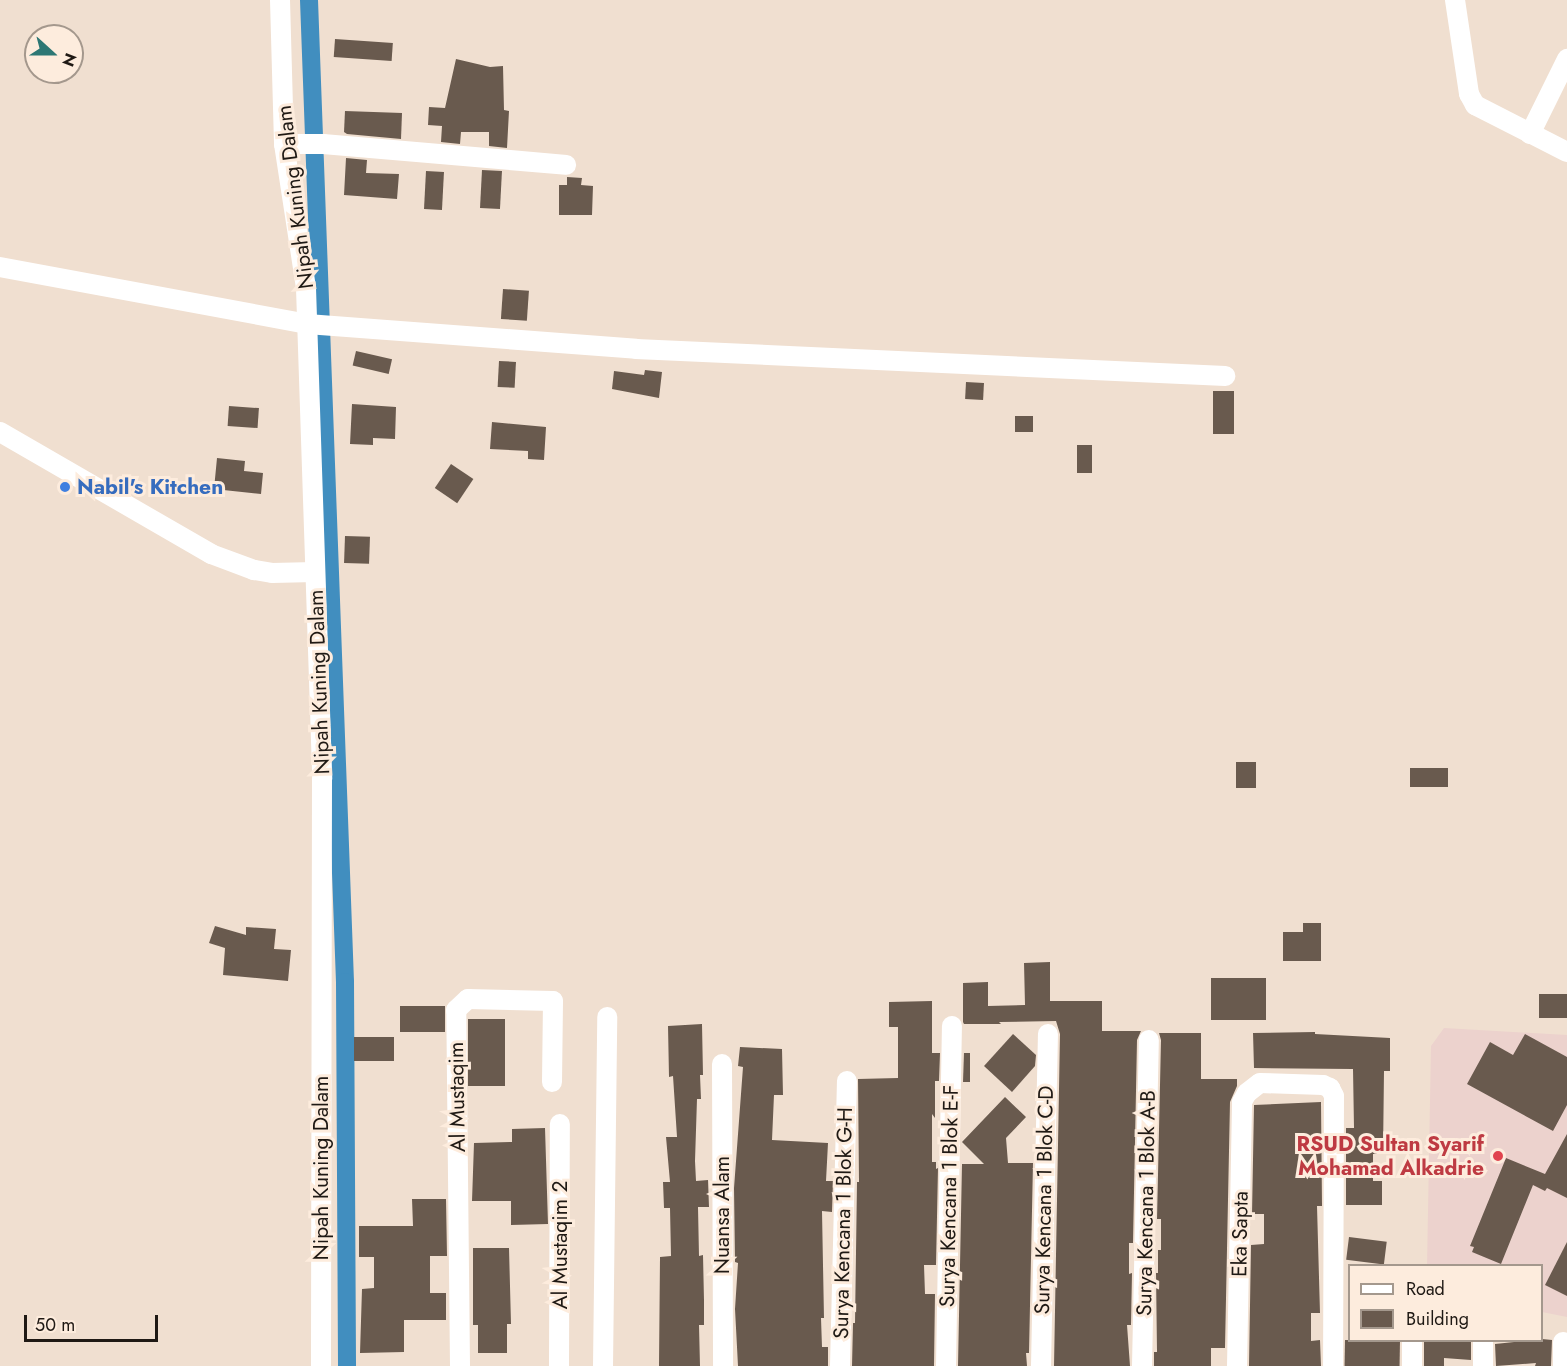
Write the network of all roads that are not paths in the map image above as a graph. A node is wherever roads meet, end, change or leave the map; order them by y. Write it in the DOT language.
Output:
graph roads {
  1 [pos="280,0"];
  2 [pos="1455,0"];
  3 [pos="1567,58"];
  4 [pos="1530,134"];
  5 [pos="293,143"];
  6 [pos="1567,152"];
  7 [pos="566,165"];
  8 [pos="0,267"];
  9 [pos="316,324"];
  10 [pos="1225,376"];
  11 [pos="0,432"];
  12 [pos="315,572"];
  13 [pos="607,1017"];
  14 [pos="952,1026"];
  15 [pos="1048,1034"];
  16 [pos="1149,1040"];
  17 [pos="722,1064"];
  18 [pos="847,1081"];
  19 [pos="552,1082"];
  20 [pos="560,1124"];
  21 [pos="1412,1342"];
  22 [pos="1483,1342"];
  23 [pos="1563,1342"];
  24 [pos="321,1366"];
  25 [pos="460,1366"];
  26 [pos="559,1366"];
  27 [pos="603,1366"];
  28 [pos="723,1366"];
  29 [pos="840,1366"];
  30 [pos="946,1366"];
  31 [pos="1041,1366"];
  32 [pos="1142,1366"];
  33 [pos="1237,1366"];
  34 [pos="1334,1366"];
  35 [pos="1412,1366"];
  36 [pos="1483,1366"];
  37 [pos="1563,1366"];
  1 -- 5 [label="street, Nipah Kuning Dalam"];
  2 -- 4 [label="street"];
  3 -- 4 [label="street"];
  4 -- 6 [label="street"];
  5 -- 7 [label="street"];
  5 -- 9 [label="street, Nipah Kuning Dalam"];
  8 -- 9 [label="street"];
  9 -- 10 [label="street"];
  9 -- 12 [label="street, Nipah Kuning Dalam"];
  11 -- 12 [label="street"];
  12 -- 24 [label="street, Nipah Kuning Dalam"];
  13 -- 27 [label="street"];
  14 -- 30 [label="street, Surya Kencana 1 Blok E-F"];
  15 -- 31 [label="street, Surya Kencana 1 Blok C-D"];
  16 -- 32 [label="street, Surya Kencana 1 Blok A-B"];
  17 -- 28 [label="street, Nuansa Alam"];
  18 -- 29 [label="street, Surya Kencana 1 Blok G-H"];
  19 -- 25 [label="street, Al Mustaqim"];
  20 -- 26 [label="street, Al Mustaqim 2"];
  21 -- 35 [label="street"];
  22 -- 36 [label="street"];
  23 -- 37 [label="street"];
  33 -- 34 [label="street, Eka Sapta"];
}
